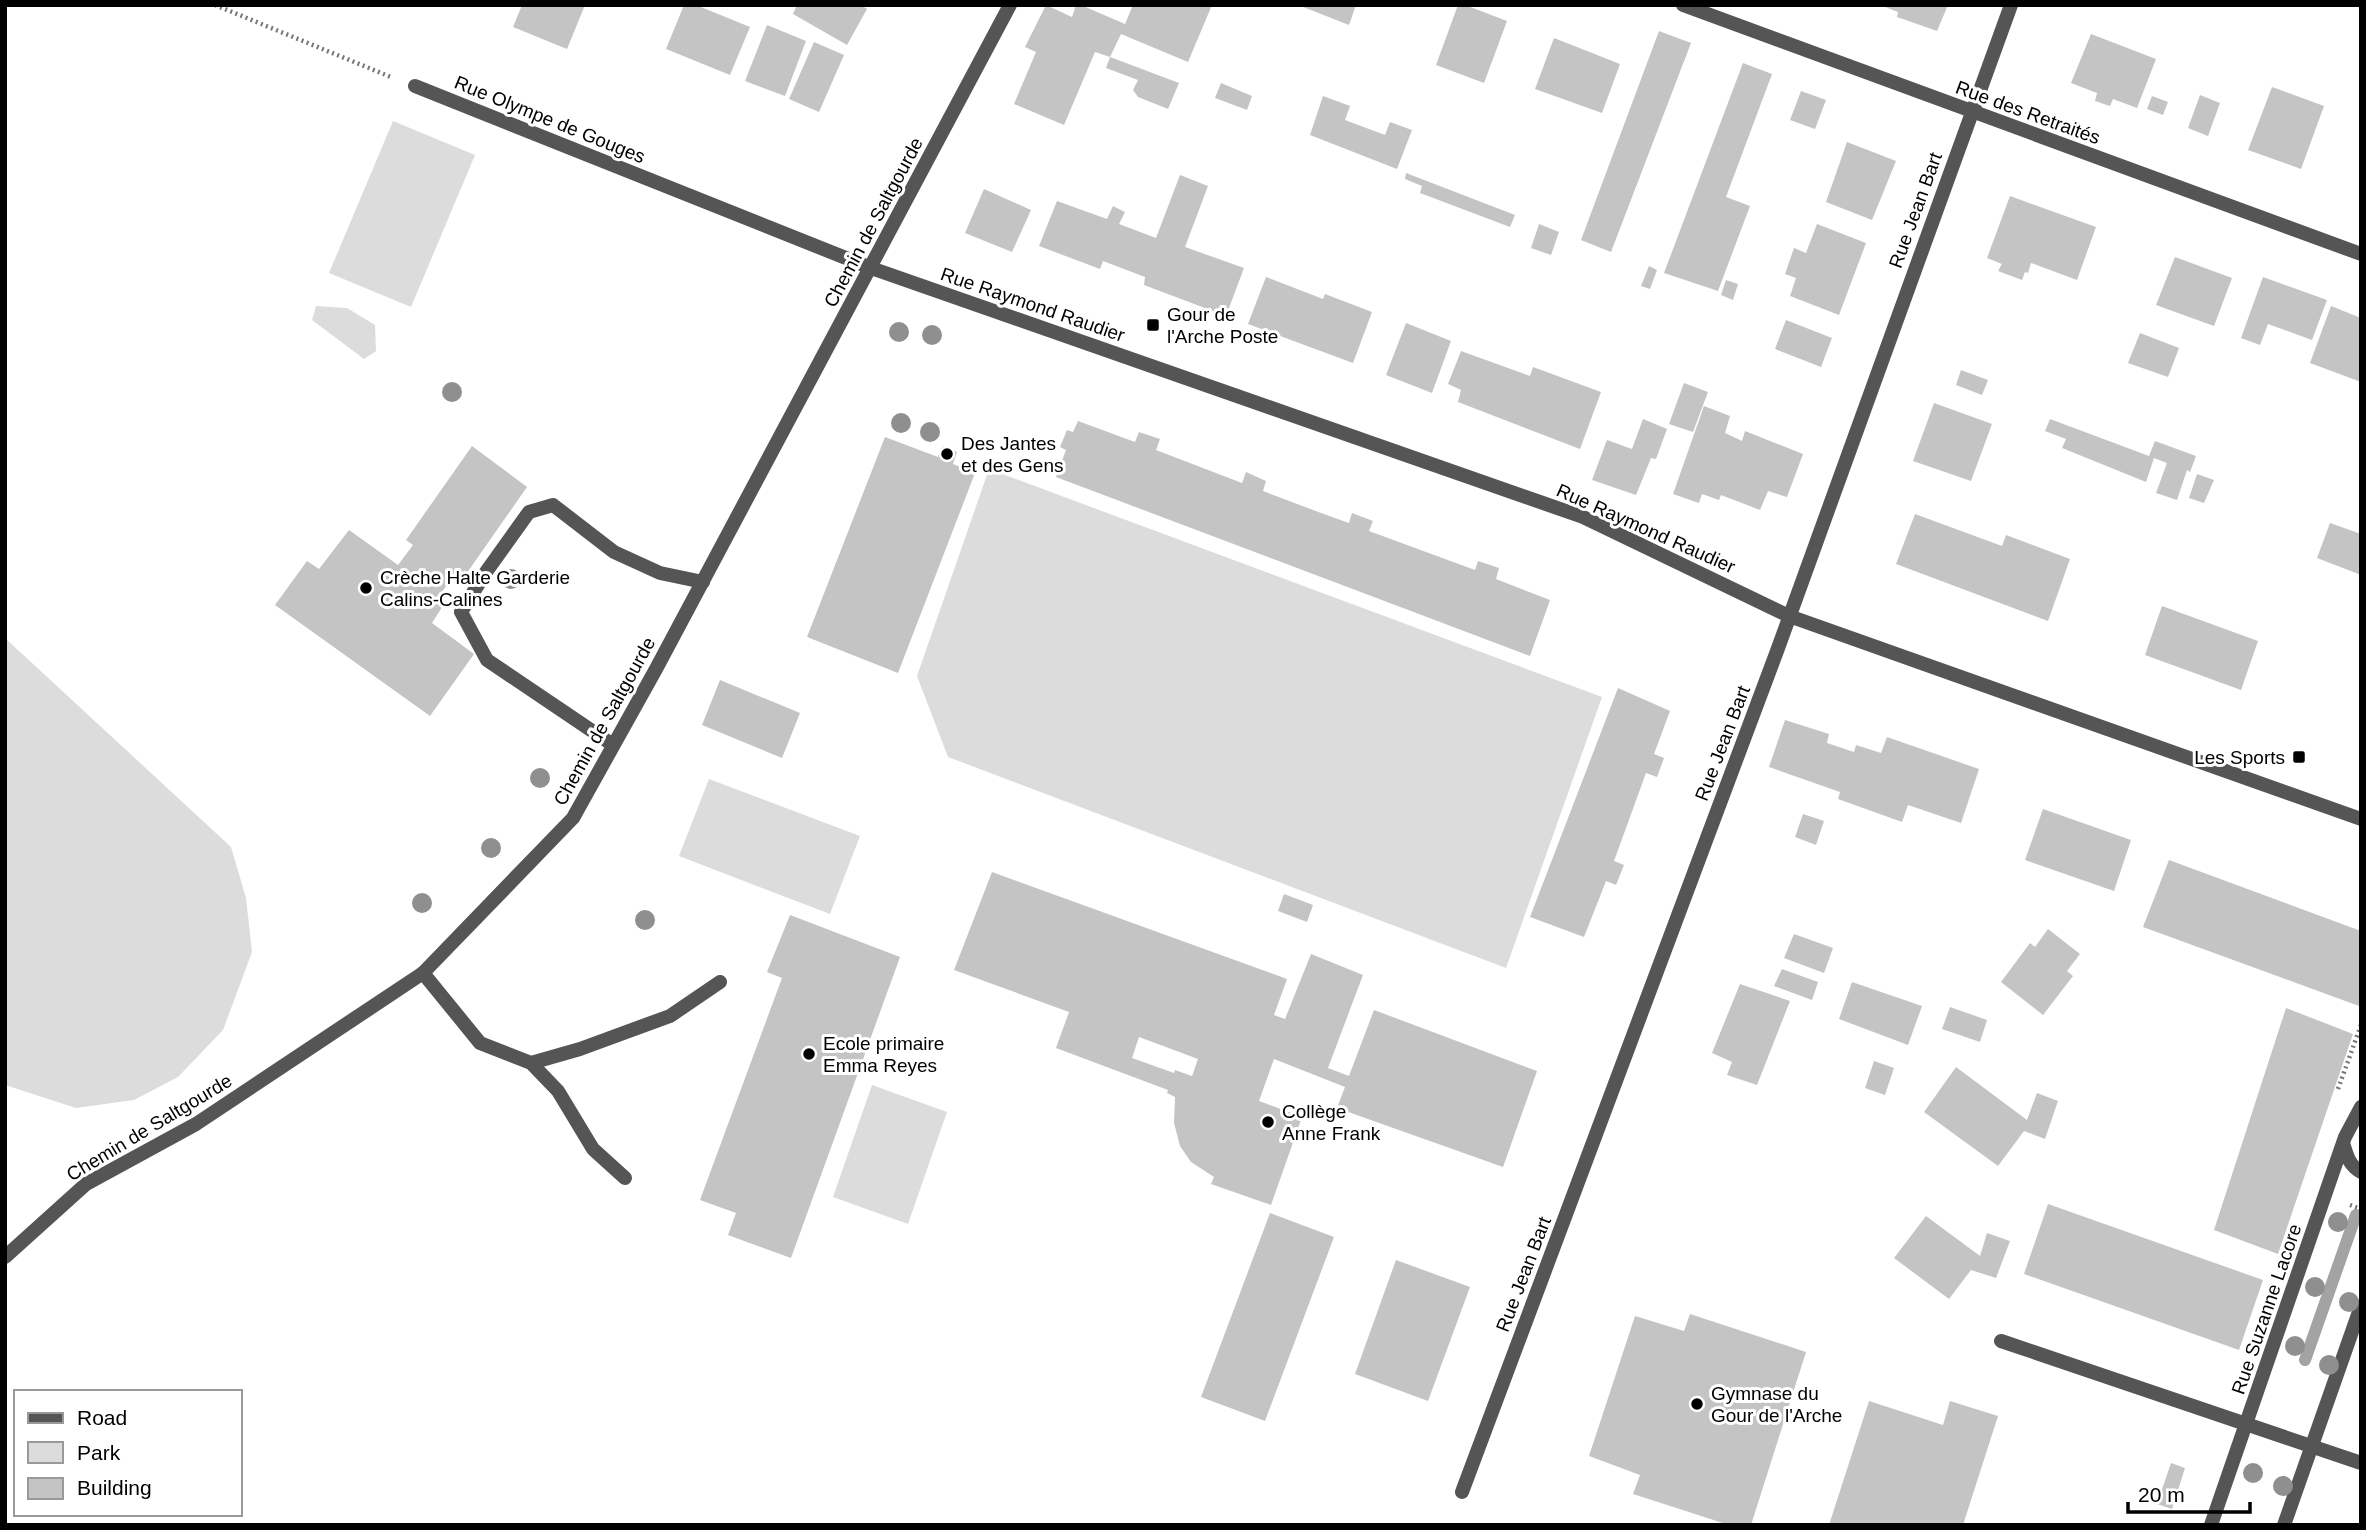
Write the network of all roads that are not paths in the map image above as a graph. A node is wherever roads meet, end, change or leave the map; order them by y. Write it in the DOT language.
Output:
graph roads {
  1 [pos="1010,5"];
  2 [pos="1683,5"];
  3 [pos="2011,5"];
  4 [pos="415,86"];
  5 [pos="1971,112"];
  6 [pos="2361,254"];
  7 [pos="871,268"];
  8 [pos="703,582"];
  9 [pos="1789,616"];
  10 [pos="613,745"];
  11 [pos="2361,819"];
  12 [pos="423,973"];
  13 [pos="720,982"];
  14 [pos="531,1063"];
  15 [pos="2361,1107"];
  16 [pos="2343,1143"];
  17 [pos="2361,1172"];
  18 [pos="625,1178"];
  19 [pos="5,1257"];
  20 [pos="2361,1306"];
  21 [pos="2001,1341"];
  22 [pos="2246,1424"];
  23 [pos="2311,1446"];
  24 [pos="2361,1463"];
  25 [pos="1462,1492"];
  26 [pos="2211,1525"];
  27 [pos="2284,1525"];
  1 -- 7 [label="street, Chemin de Saltgourde"];
  2 -- 5 [label="street, Rue des Retraités"];
  3 -- 5 [label="street, Rue Jean Bart"];
  4 -- 7 [label="street, Rue Olympe de Gouges"];
  5 -- 6 [label="street, Rue des Retraités"];
  5 -- 9 [label="street, Rue Jean Bart"];
  7 -- 8 [label="street, Chemin de Saltgourde"];
  7 -- 9 [label="street, Rue Raymond Raudier"];
  8 -- 10 [label="street, Chemin de Saltgourde"];
  8 -- 10 [label="street"];
  9 -- 11 [label="street, Rue Raymond Raudier"];
  9 -- 25 [label="street, Rue Jean Bart"];
  10 -- 12 [label="street, Chemin de Saltgourde"];
  12 -- 14 [label="street"];
  12 -- 19 [label="street, Chemin de Saltgourde"];
  13 -- 14 [label="street"];
  14 -- 18 [label="street"];
  15 -- 16 [label="street, Rue Suzanne Lacore"];
  16 -- 17 [label="street"];
  16 -- 22 [label="street, Rue Suzanne Lacore"];
  20 -- 23 [label="street"];
  21 -- 22 [label="street"];
  22 -- 23 [label="street"];
  22 -- 26 [label="street, Rue Suzanne Lacore"];
  23 -- 24 [label="street"];
  23 -- 27 [label="street"];
}
